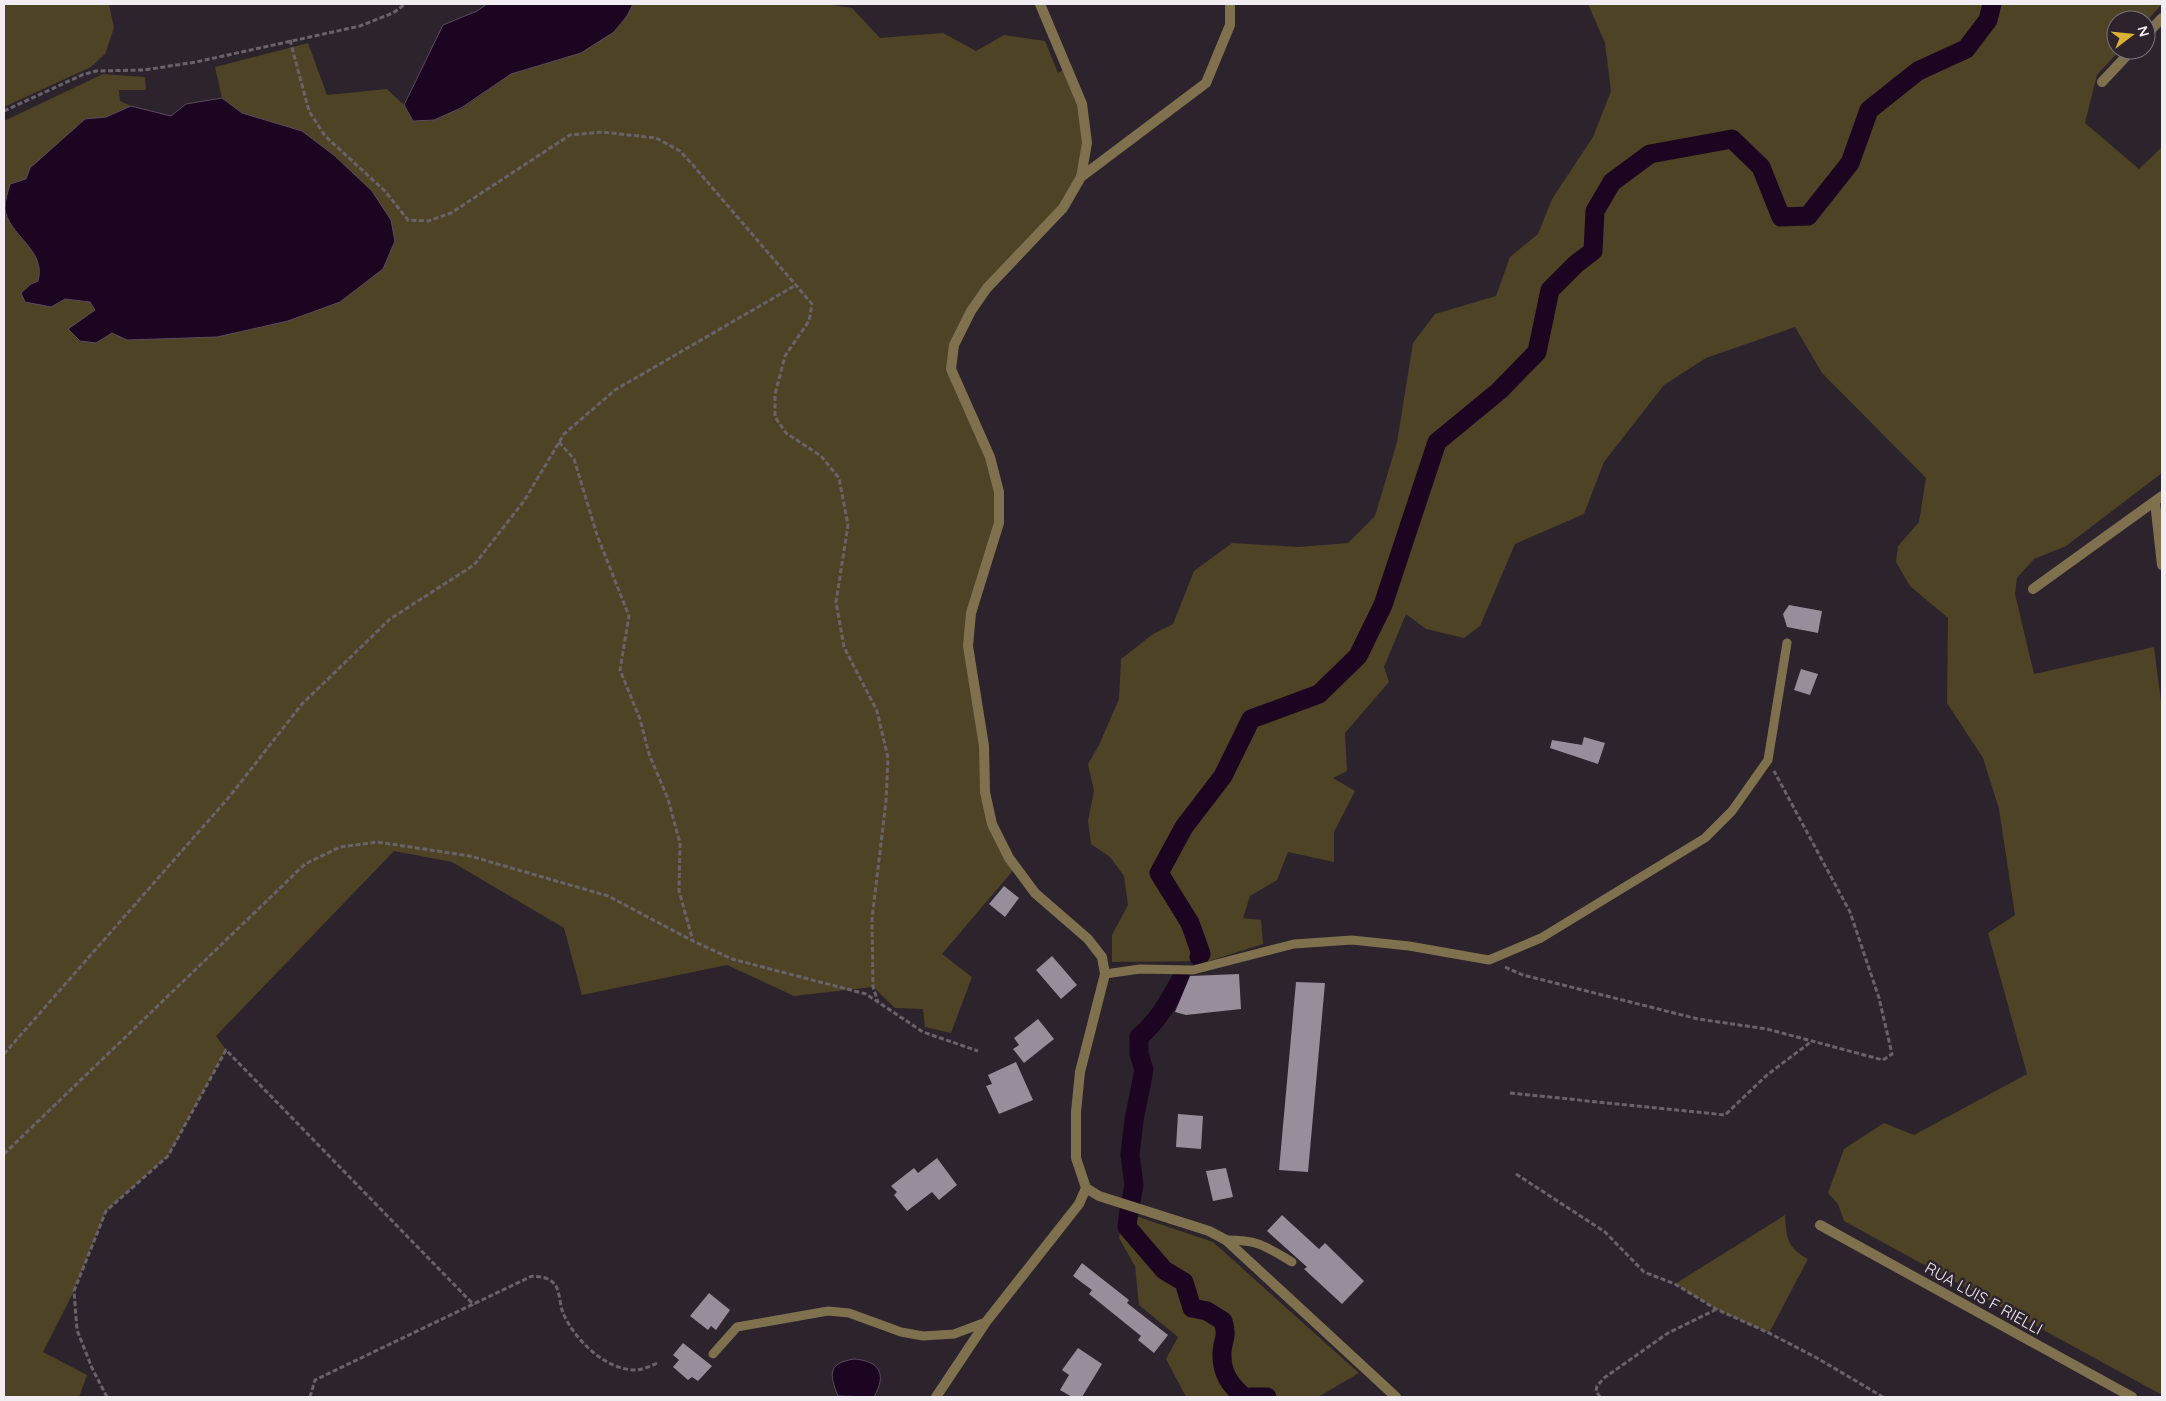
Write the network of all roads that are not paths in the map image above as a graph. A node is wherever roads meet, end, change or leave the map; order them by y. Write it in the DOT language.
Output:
graph roads {
  1 [pos="1040,4"];
  2 [pos="1230,4"];
  3 [pos="2123,60"];
  4 [pos="2102,82"];
  5 [pos="1081,178"];
  6 [pos="2158,499"];
  7 [pos="2162,565"];
  8 [pos="2033,590"];
  9 [pos="1787,642"];
  10 [pos="1105,974"];
  11 [pos="1086,1188"];
  12 [pos="1820,1225"];
  13 [pos="1226,1240"];
  14 [pos="1292,1262"];
  15 [pos="986,1322"];
  16 [pos="713,1354"];
  17 [pos="936,1397"];
  18 [pos="1396,1397"];
  19 [pos="2132,1397"];
  1 -- 5 [label="street"];
  2 -- 5 [label="street"];
  3 -- 4 [label="street"];
  5 -- 10 [label="street"];
  6 -- 7 [label="street"];
  6 -- 8 [label="street"];
  9 -- 10 [label="lane"];
  10 -- 11 [label="street"];
  11 -- 13 [label="street"];
  11 -- 15 [label="street"];
  12 -- 19 [label="street, RUA LUIS F RIELLI"];
  13 -- 14 [label="lane"];
  13 -- 18 [label="street"];
  15 -- 16 [label="lane"];
  15 -- 17 [label="street"];
}
